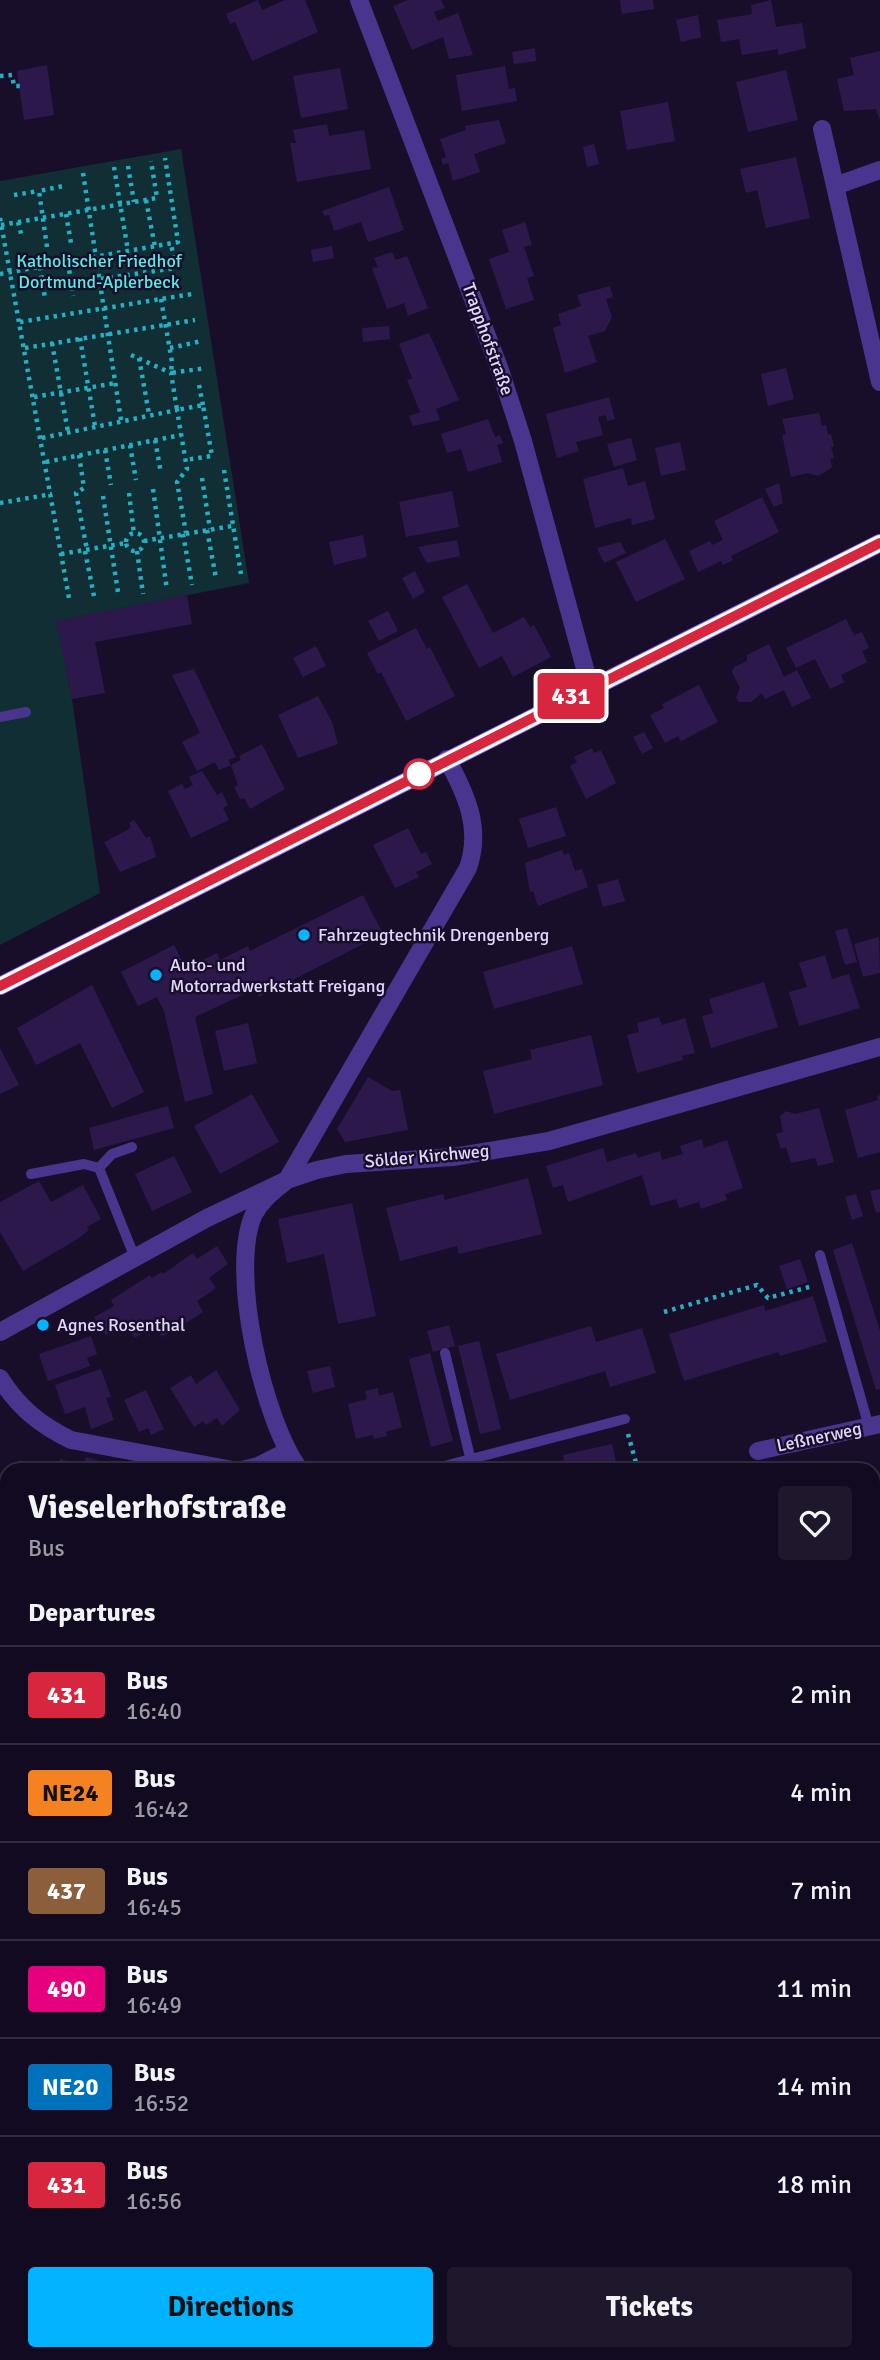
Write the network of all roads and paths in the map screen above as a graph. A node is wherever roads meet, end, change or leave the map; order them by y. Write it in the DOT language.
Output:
graph roads {
  1 [pos="359,0"];
  2 [pos="0,76"];
  3 [pos="20,86"];
  4 [pos="822,129"];
  5 [pos="165,158"];
  6 [pos="151,162"];
  7 [pos="128,166"];
  8 [pos="114,167"];
  9 [pos="880,170"];
  10 [pos="83,173"];
  11 [pos="63,186"];
  12 [pos="835,186"];
  13 [pos="39,191"];
  14 [pos="14,195"];
  15 [pos="146,200"];
  16 [pos="134,202"];
  17 [pos="120,205"];
  18 [pos="89,210"];
  19 [pos="66,214"];
  20 [pos="0,218"];
  21 [pos="42,218"];
  22 [pos="18,222"];
  23 [pos="1,225"];
  24 [pos="22,237"];
  25 [pos="71,243"];
  26 [pos="172,244"];
  27 [pos="47,247"];
  28 [pos="155,247"];
  29 [pos="128,251"];
  30 [pos="98,257"];
  31 [pos="68,262"];
  32 [pos="40,267"];
  33 [pos="11,272"];
  34 [pos="0,274"];
  35 [pos="101,279"];
  36 [pos="192,293"];
  37 [pos="73,296"];
  38 [pos="45,298"];
  39 [pos="161,299"];
  40 [pos="105,308"];
  41 [pos="195,320"];
  42 [pos="20,322"];
  43 [pos="166,324"];
  44 [pos="109,333"];
  45 [pos="80,338"];
  46 [pos="202,341"];
  47 [pos="52,343"];
  48 [pos="25,348"];
  49 [pos="170,348"];
  50 [pos="131,355"];
  51 [pos="139,358"];
  52 [pos="206,368"];
  53 [pos="171,373"];
  54 [pos="880,382"];
  55 [pos="116,383"];
  56 [pos="199,385"];
  57 [pos="89,388"];
  58 [pos="61,392"];
  59 [pos="34,397"];
  60 [pos="203,405"];
  61 [pos="177,410"];
  62 [pos="149,414"];
  63 [pos="121,420"];
  64 [pos="95,426"];
  65 [pos="68,432"];
  66 [pos="181,435"];
  67 [pos="42,438"];
  68 [pos="155,440"];
  69 [pos="130,445"];
  70 [pos="105,450"];
  71 [pos="79,455"];
  72 [pos="186,460"];
  73 [pos="46,462"];
  74 [pos="224,470"];
  75 [pos="161,473"];
  76 [pos="202,478"];
  77 [pos="136,480"];
  78 [pos="110,485"];
  79 [pos="153,489"];
  80 [pos="129,493"];
  81 [pos="52,494"];
  82 [pos="103,496"];
  83 [pos="0,503"];
  84 [pos="232,526"];
  85 [pos="209,530"];
  86 [pos="134,534"];
  87 [pos="185,534"];
  88 [pos="161,538"];
  89 [pos="144,541"];
  90 [pos="126,543"];
  91 [pos="880,543"];
  92 [pos="111,546"];
  93 [pos="86,550"];
  94 [pos="137,551"];
  95 [pos="61,554"];
  96 [pos="241,574"];
  97 [pos="216,578"];
  98 [pos="192,585"];
  99 [pos="167,590"];
  100 [pos="118,593"];
  101 [pos="143,594"];
  102 [pos="94,597"];
  103 [pos="69,598"];
  104 [pos="590,687"];
  105 [pos="26,712"];
  106 [pos="0,717"];
  107 [pos="447,759"];
  108 [pos="0,986"];
  109 [pos="880,1047"];
  110 [pos="132,1147"];
  111 [pos="99,1168"];
  112 [pos="31,1174"];
  113 [pos="287,1180"];
  114 [pos="820,1255"];
  115 [pos="135,1258"];
  116 [pos="828,1282"];
  117 [pos="664,1312"];
  118 [pos="0,1332"];
  119 [pos="445,1353"];
  120 [pos="0,1378"];
  121 [pos="625,1419"];
  122 [pos="874,1425"];
  123 [pos="758,1451"];
  124 [pos="286,1452"];
  125 [pos="470,1457"];
  126 [pos="191,1463"];
  127 [pos="264,1463"];
  128 [pos="295,1463"];
  129 [pos="451,1463"];
  130 [pos="636,1463"];
  1 -- 104 [label="street, Trapphofstraße"];
  2 -- 3 [label="path"];
  4 -- 12 [label="street"];
  5 -- 26 [label="path"];
  6 -- 15 [label="path"];
  7 -- 16 [label="path"];
  8 -- 17 [label="path"];
  9 -- 12 [label="street"];
  10 -- 18 [label="path"];
  11 -- 13 [label="path"];
  12 -- 54 [label="street"];
  13 -- 14 [label="path"];
  13 -- 21 [label="path"];
  15 -- 16 [label="path"];
  15 -- 28 [label="path"];
  16 -- 17 [label="path"];
  17 -- 18 [label="path"];
  17 -- 29 [label="path"];
  18 -- 19 [label="path"];
  18 -- 30 [label="path"];
  19 -- 21 [label="path"];
  19 -- 25 [label="path"];
  20 -- 23 [label="path"];
  21 -- 22 [label="path"];
  21 -- 27 [label="path"];
  22 -- 23 [label="path"];
  22 -- 24 [label="path"];
  23 -- 33 [label="path"];
  26 -- 28 [label="path"];
  26 -- 35 [label="path"];
  28 -- 29 [label="path"];
  29 -- 30 [label="path"];
  30 -- 31 [label="path"];
  30 -- 35 [label="path"];
  31 -- 32 [label="path"];
  31 -- 37 [label="path"];
  32 -- 33 [label="path"];
  32 -- 38 [label="path"];
  33 -- 34 [label="path"];
  33 -- 42 [label="path"];
  35 -- 40 [label="path"];
  36 -- 39 [label="path"];
  39 -- 40 [label="path"];
  39 -- 43 [label="path"];
  40 -- 42 [label="path"];
  40 -- 44 [label="path"];
  41 -- 43 [label="path"];
  42 -- 48 [label="path"];
  43 -- 44 [label="path"];
  43 -- 49 [label="path"];
  44 -- 45 [label="path"];
  44 -- 55 [label="path"];
  45 -- 47 [label="path"];
  45 -- 57 [label="path"];
  46 -- 49 [label="path"];
  47 -- 48 [label="path"];
  47 -- 58 [label="path"];
  48 -- 59 [label="path"];
  49 -- 53 [label="path"];
  50 -- 51 [label="path"];
  51 -- 53 [label="path"];
  51 -- 62 [label="path"];
  52 -- 53 [label="path"];
  53 -- 61 [label="path"];
  55 -- 57 [label="path"];
  55 -- 63 [label="path"];
  56 -- 60 [label="path"];
  57 -- 58 [label="path"];
  57 -- 64 [label="path"];
  58 -- 59 [label="path"];
  58 -- 65 [label="path"];
  59 -- 67 [label="path"];
  60 -- 61 [label="path"];
  60 -- 72 [label="path"];
  61 -- 62 [label="path"];
  61 -- 66 [label="path"];
  62 -- 63 [label="path"];
  63 -- 64 [label="path"];
  64 -- 65 [label="path"];
  65 -- 67 [label="path"];
  66 -- 68 [label="path"];
  66 -- 72 [label="path"];
  67 -- 73 [label="path"];
  68 -- 69 [label="path"];
  68 -- 75 [label="path"];
  69 -- 70 [label="path"];
  69 -- 77 [label="path"];
  70 -- 71 [label="path"];
  70 -- 78 [label="path"];
  71 -- 73 [label="path"];
  71 -- 93 [label="path"];
  72 -- 87 [label="path"];
  73 -- 81 [label="path"];
  74 -- 84 [label="path"];
  76 -- 85 [label="path"];
  79 -- 88 [label="path"];
  80 -- 86 [label="path"];
  81 -- 83 [label="path"];
  81 -- 95 [label="path"];
  82 -- 92 [label="path"];
  84 -- 85 [label="path"];
  84 -- 96 [label="path"];
  85 -- 87 [label="path"];
  85 -- 97 [label="path"];
  86 -- 89 [label="path"];
  86 -- 90 [label="path"];
  87 -- 88 [label="path"];
  87 -- 98 [label="path"];
  88 -- 89 [label="path"];
  88 -- 99 [label="path"];
  89 -- 94 [label="path"];
  90 -- 92 [label="path"];
  90 -- 94 [label="path"];
  91 -- 104 [label="main road"];
  92 -- 93 [label="path"];
  92 -- 100 [label="path"];
  93 -- 95 [label="path"];
  93 -- 102 [label="path"];
  94 -- 101 [label="path"];
  95 -- 103 [label="path"];
  104 -- 107 [label="main road"];
  105 -- 106 [label="lane"];
  107 -- 108 [label="main road"];
  107 -- 113 [label="street"];
  109 -- 113 [label="street, Sölder Kirchweg"];
  110 -- 111 [label="lane"];
  111 -- 112 [label="lane"];
  111 -- 115 [label="lane"];
  113 -- 115 [label="street, Sölder Kirchweg"];
  113 -- 124 [label="street"];
  114 -- 116 [label="lane"];
  115 -- 118 [label="street, Sölder Kirchweg"];
  116 -- 117 [label="path"];
  116 -- 122 [label="lane"];
  119 -- 125 [label="lane"];
  120 -- 126 [label="street"];
  121 -- 125 [label="lane"];
  121 -- 130 [label="path"];
  122 -- 123 [label="street, Leßnerweg"];
  124 -- 127 [label="street"];
  124 -- 128 [label="street"];
  125 -- 129 [label="lane"];
}
